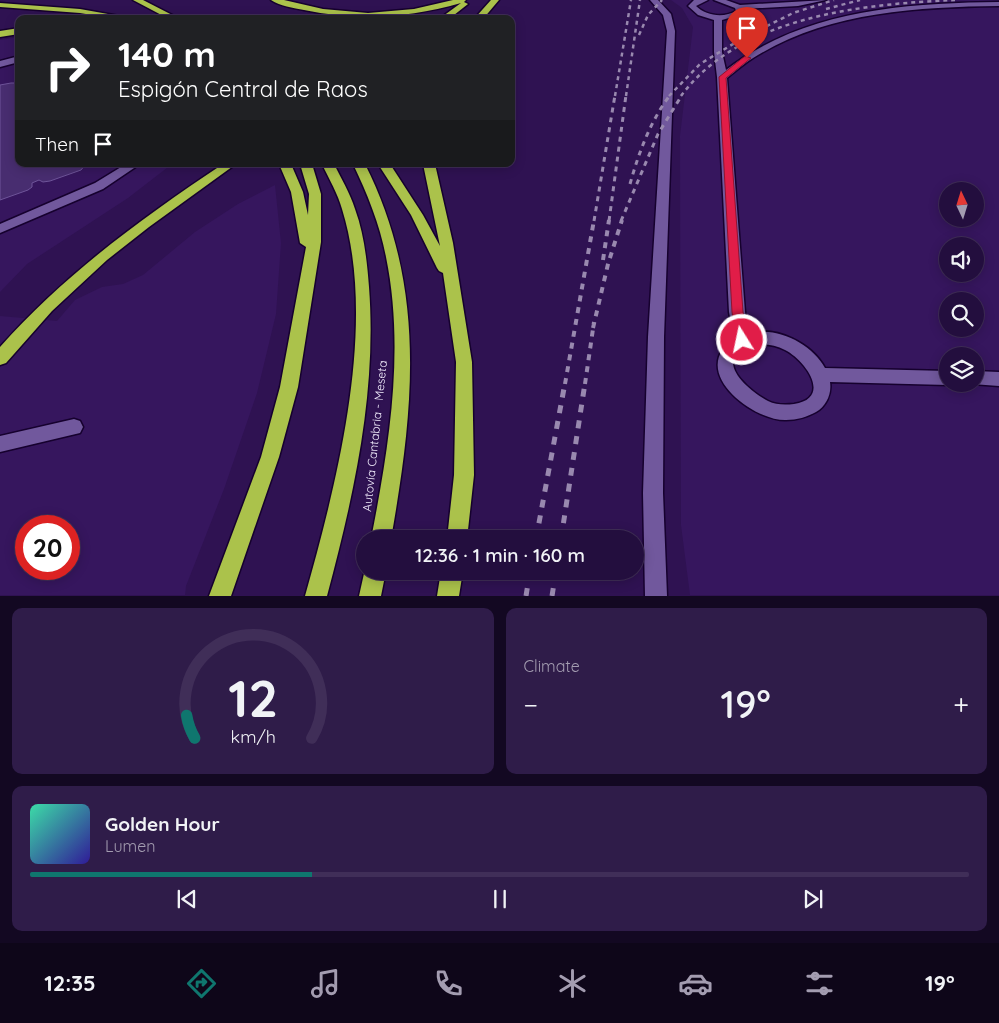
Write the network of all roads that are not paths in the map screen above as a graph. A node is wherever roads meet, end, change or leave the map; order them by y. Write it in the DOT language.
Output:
graph roads {
  1 [pos="137,0"];
  2 [pos="275,0"];
  3 [pos="462,0"];
  4 [pos="469,0"];
  5 [pos="495,0"];
  6 [pos="654,0"];
  7 [pos="703,0"];
  8 [pos="718,0"];
  9 [pos="822,0"];
  10 [pos="999,4"];
  11 [pos="0,5"];
  12 [pos="739,7"];
  13 [pos="0,10"];
  14 [pos="43,15"];
  15 [pos="106,15"];
  16 [pos="167,15"];
  17 [pos="350,15"];
  18 [pos="380,15"];
  19 [pos="449,15"];
  20 [pos="482,15"];
  21 [pos="718,17"];
  22 [pos="15,32"];
  23 [pos="0,34"];
  24 [pos="15,60"];
  25 [pos="0,64"];
  26 [pos="722,77"];
  27 [pos="129,167"];
  28 [pos="226,167"];
  29 [pos="286,167"];
  30 [pos="307,167"];
  31 [pos="330,167"];
  32 [pos="360,167"];
  33 [pos="386,167"];
  34 [pos="431,167"];
  35 [pos="0,229"];
  36 [pos="309,272"];
  37 [pos="450,281"];
  38 [pos="742,340"];
  39 [pos="0,358"];
  40 [pos="820,375"];
  41 [pos="939,378"];
  42 [pos="984,378"];
  43 [pos="999,378"];
  44 [pos="74,427"];
  45 [pos="0,444"];
  46 [pos="383,530"];
  47 [pos="458,530"];
  48 [pos="373,580"];
  49 [pos="451,580"];
  50 [pos="220,596"];
  51 [pos="316,596"];
  52 [pos="370,596"];
  53 [pos="448,596"];
  54 [pos="656,596"];
  1 -- 16 [label="highway"];
  2 -- 17 [label="highway"];
  3 -- 18 [label="highway"];
  4 -- 19 [label="highway"];
  5 -- 20 [label="highway"];
  6 -- 54 [label="street"];
  7 -- 21 [label="street"];
  8 -- 12 [label="street"];
  9 -- 12 [label="street"];
  10 -- 26 [label="street"];
  11 -- 15 [label="highway"];
  12 -- 21 [label="street"];
  13 -- 14 [label="highway"];
  21 -- 26 [label="street"];
  22 -- 23 [label="highway"];
  24 -- 25 [label="street"];
  26 -- 38 [label="street"];
  27 -- 35 [label="street"];
  28 -- 39 [label="highway"];
  29 -- 36 [label="highway"];
  30 -- 36 [label="highway"];
  31 -- 51 [label="highway, Autovía Cantabria - Meseta"];
  32 -- 46 [label="highway, Autovía Cantabria - Meseta"];
  33 -- 37 [label="highway"];
  34 -- 37 [label="highway"];
  36 -- 50 [label="highway"];
  37 -- 47 [label="highway"];
  38 -- 40 [label="street"];
  38 -- 40 [label="street"];
  40 -- 41 [label="street"];
  42 -- 43 [label="street"];
  44 -- 45 [label="street"];
  48 -- 52 [label="highway"];
  49 -- 53 [label="highway"];
}
